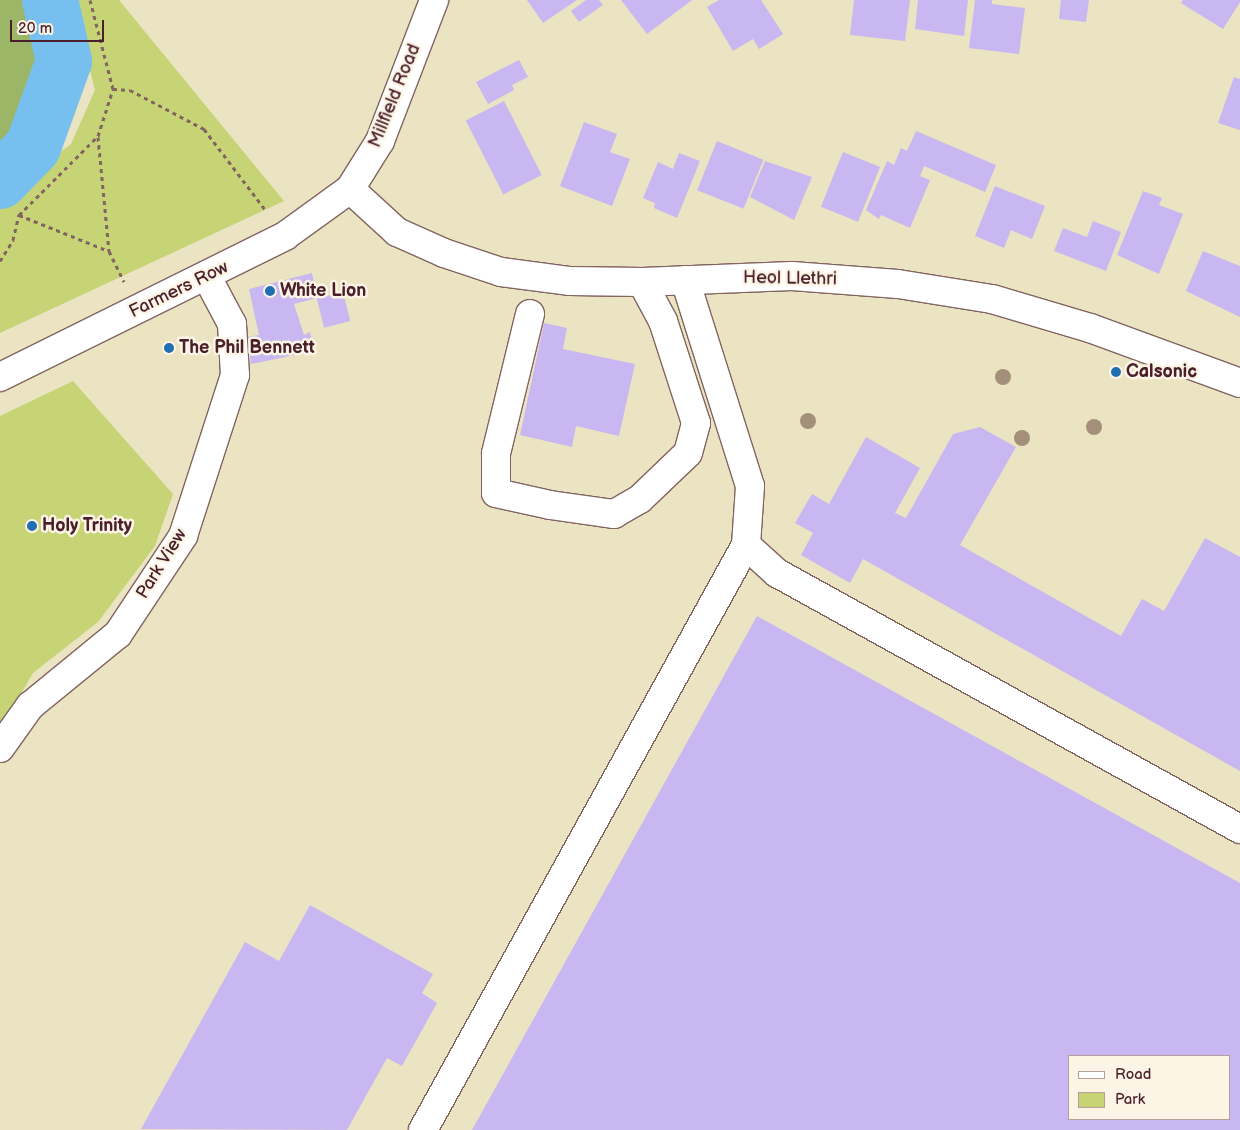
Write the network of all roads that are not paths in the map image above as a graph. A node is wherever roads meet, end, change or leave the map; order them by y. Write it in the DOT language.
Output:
graph roads {
  1 [pos="434,0"];
  2 [pos="350,189"];
  3 [pos="207,277"];
  4 [pos="685,280"];
  5 [pos="642,282"];
  6 [pos="530,314"];
  7 [pos="0,376"];
  8 [pos="1240,383"];
  9 [pos="746,545"];
  10 [pos="0,748"];
  11 [pos="1240,829"];
  12 [pos="423,1130"];
  1 -- 2 [label="main road, Millfield Road"];
  2 -- 3 [label="main road, Farmers Row"];
  2 -- 5 [label="main road, Heol Llethri"];
  3 -- 7 [label="main road, Farmers Row"];
  3 -- 10 [label="main road, Park View"];
  4 -- 5 [label="main road, Heol Llethri"];
  4 -- 8 [label="main road, Heol Llethri"];
  4 -- 9 [label="main road"];
  5 -- 6 [label="main road"];
  9 -- 11 [label="main road"];
  9 -- 12 [label="main road"];
}
